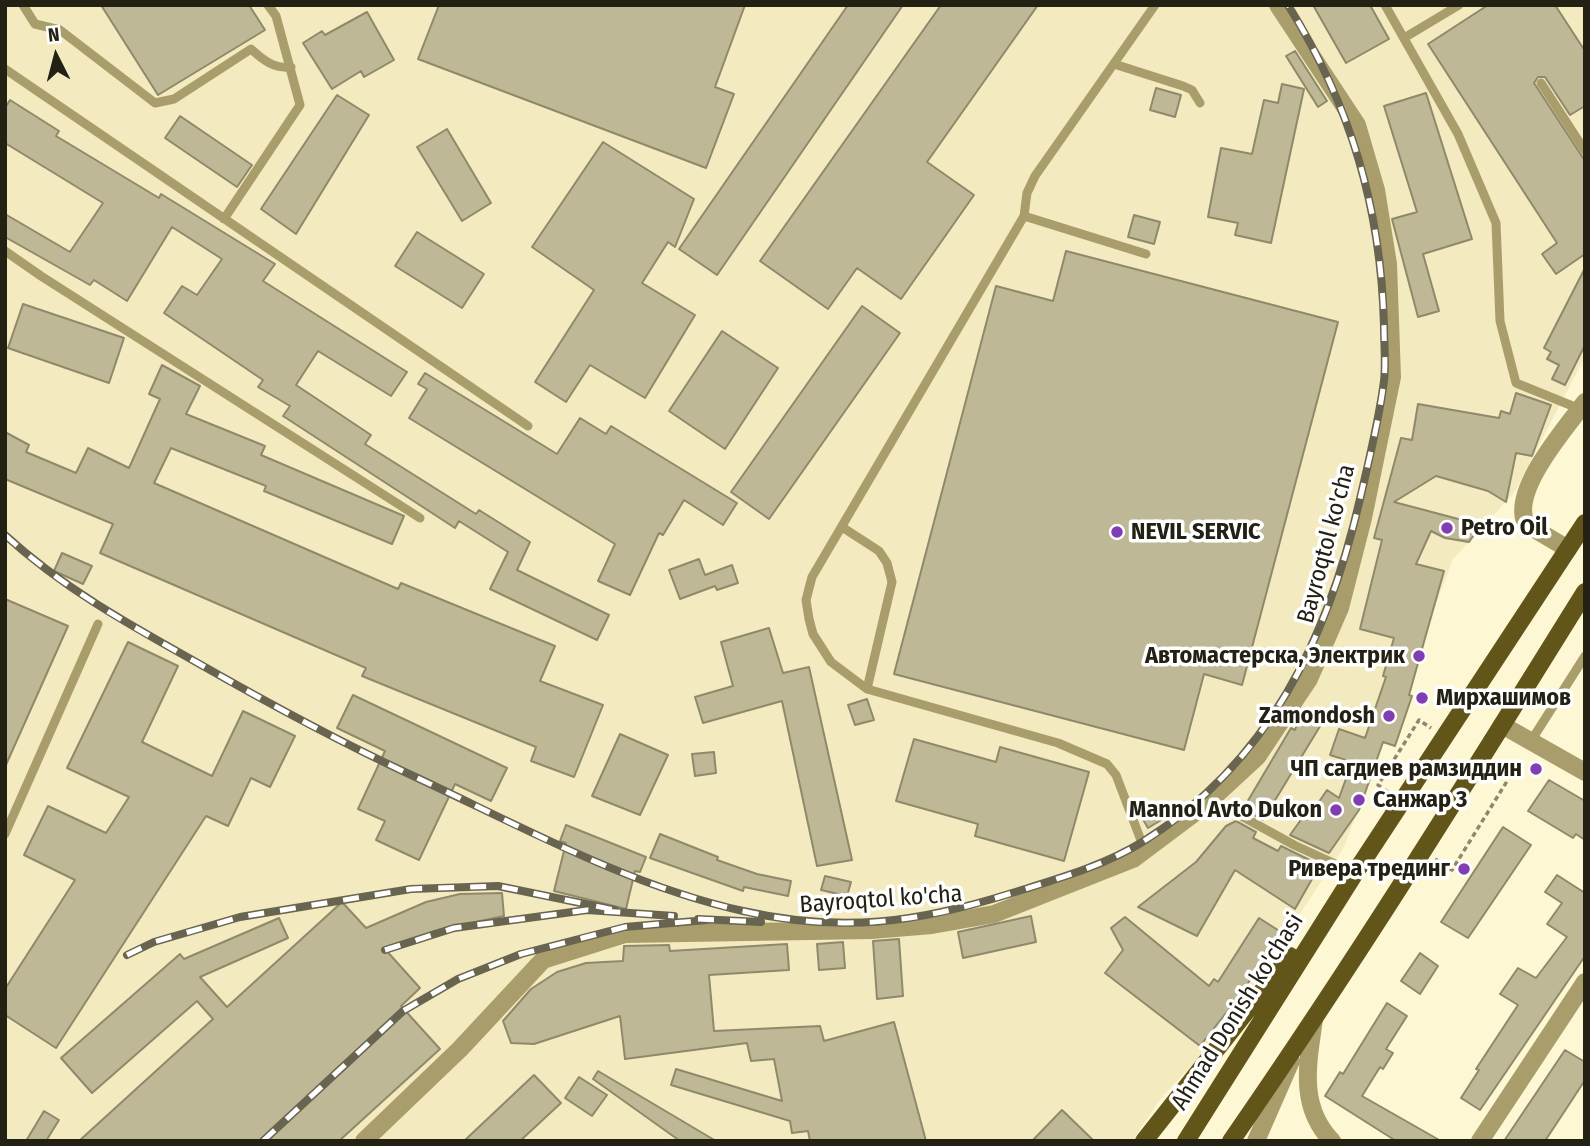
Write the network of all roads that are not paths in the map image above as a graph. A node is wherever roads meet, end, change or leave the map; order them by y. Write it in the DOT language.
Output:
graph roads {
  1 [pos="23,5"];
  2 [pos="268,5"];
  3 [pos="1155,5"];
  4 [pos="1278,5"];
  5 [pos="1385,5"];
  6 [pos="1459,5"];
  7 [pos="1404,38"];
  8 [pos="1114,64"];
  9 [pos="291,67"];
  10 [pos="5,69"];
  11 [pos="1541,82"];
  12 [pos="1200,103"];
  13 [pos="1585,151"];
  14 [pos="1024,216"];
  15 [pos="225,219"];
  16 [pos="5,251"];
  17 [pos="1146,254"];
  18 [pos="1582,406"];
  19 [pos="528,426"];
  20 [pos="420,518"];
  21 [pos="1585,523"];
  22 [pos="842,527"];
  23 [pos="1568,549"];
  24 [pos="1585,592"];
  25 [pos="1585,611"];
  26 [pos="1566,622"];
  27 [pos="98,624"];
  28 [pos="1585,656"];
  29 [pos="867,689"];
  30 [pos="1502,725"];
  31 [pos="1531,741"];
  32 [pos="1585,772"];
  33 [pos="1234,811"];
  34 [pos="5,834"];
  35 [pos="1145,850"];
  36 [pos="1354,873"];
  37 [pos="1585,982"];
  38 [pos="1314,1019"];
  39 [pos="1300,1041"];
  40 [pos="364,1141"];
  41 [pos="1144,1141"];
  42 [pos="1186,1141"];
  43 [pos="1231,1141"];
  44 [pos="1256,1141"];
  45 [pos="1332,1141"];
  46 [pos="1480,1141"];
  1 -- 9 [label="lane"];
  2 -- 9 [label="lane"];
  3 -- 8 [label="lane"];
  4 -- 35 [label="street, Bayroqtol ko'cha"];
  5 -- 7 [label="lane"];
  6 -- 7 [label="lane"];
  7 -- 18 [label="lane"];
  8 -- 12 [label="lane"];
  8 -- 14 [label="lane"];
  9 -- 15 [label="lane"];
  10 -- 15 [label="lane"];
  11 -- 13 [label="lane"];
  14 -- 17 [label="lane"];
  14 -- 22 [label="lane"];
  15 -- 19 [label="lane"];
  16 -- 20 [label="lane"];
  18 -- 23 [label="street"];
  21 -- 23 [label="main road, Ahmad Donish ko'chasi"];
  22 -- 29 [label="lane"];
  22 -- 29 [label="lane"];
  23 -- 36 [label="main road, Ahmad Donish ko'chasi"];
  24 -- 26 [label="main road"];
  25 -- 26 [label="street"];
  26 -- 30 [label="main road"];
  27 -- 34 [label="lane"];
  28 -- 31 [label="lane"];
  29 -- 35 [label="lane"];
  30 -- 31 [label="street"];
  30 -- 38 [label="main road"];
  31 -- 32 [label="street"];
  33 -- 36 [label="lane"];
  35 -- 40 [label="street, Bayroqtol ko'cha"];
  36 -- 41 [label="main road"];
  36 -- 42 [label="main road, Ahmad Donish ko'chasi"];
  37 -- 46 [label="street"];
  38 -- 39 [label="main road"];
  38 -- 45 [label="street"];
  39 -- 43 [label="main road"];
  39 -- 44 [label="street"];
}
